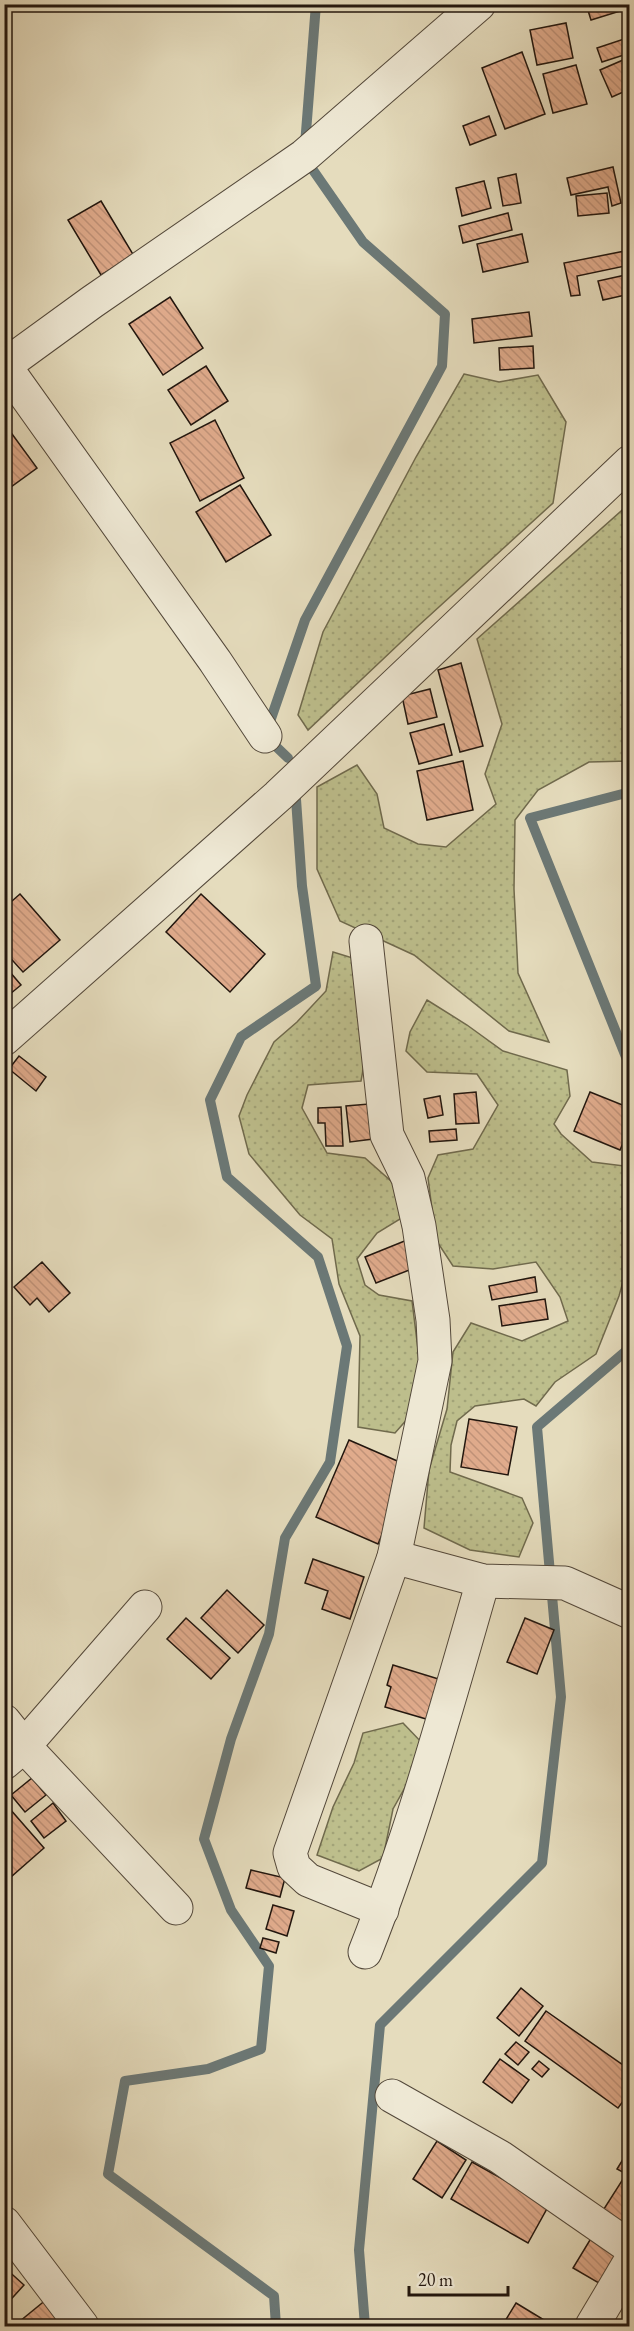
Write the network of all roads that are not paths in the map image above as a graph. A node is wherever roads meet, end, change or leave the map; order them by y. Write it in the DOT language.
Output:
graph roads {
  1 [pos="479,4"];
  2 [pos="5,366"];
  3 [pos="630,462"];
  4 [pos="265,736"];
  5 [pos="366,941"];
  6 [pos="4,1039"];
  7 [pos="394,1557"];
  8 [pos="483,1581"];
  9 [pos="145,1607"];
  10 [pos="630,1612"];
  11 [pos="11,1743"];
  12 [pos="176,1908"];
  13 [pos="382,1910"];
  14 [pos="364,1952"];
  15 [pos="392,2096"];
  16 [pos="4,2223"];
  17 [pos="630,2247"];
  18 [pos="630,2262"];
  19 [pos="82,2326"];
  20 [pos="592,2326"];
  1 -- 2 [label="street"];
  2 -- 4 [label="street"];
  3 -- 6 [label="street"];
  5 -- 7 [label="street"];
  7 -- 8 [label="street"];
  7 -- 13 [label="street"];
  8 -- 10 [label="street"];
  8 -- 13 [label="street"];
  9 -- 11 [label="street"];
  11 -- 12 [label="street"];
  13 -- 14 [label="street"];
  15 -- 17 [label="street"];
  16 -- 19 [label="street"];
  18 -- 20 [label="street"];
}
